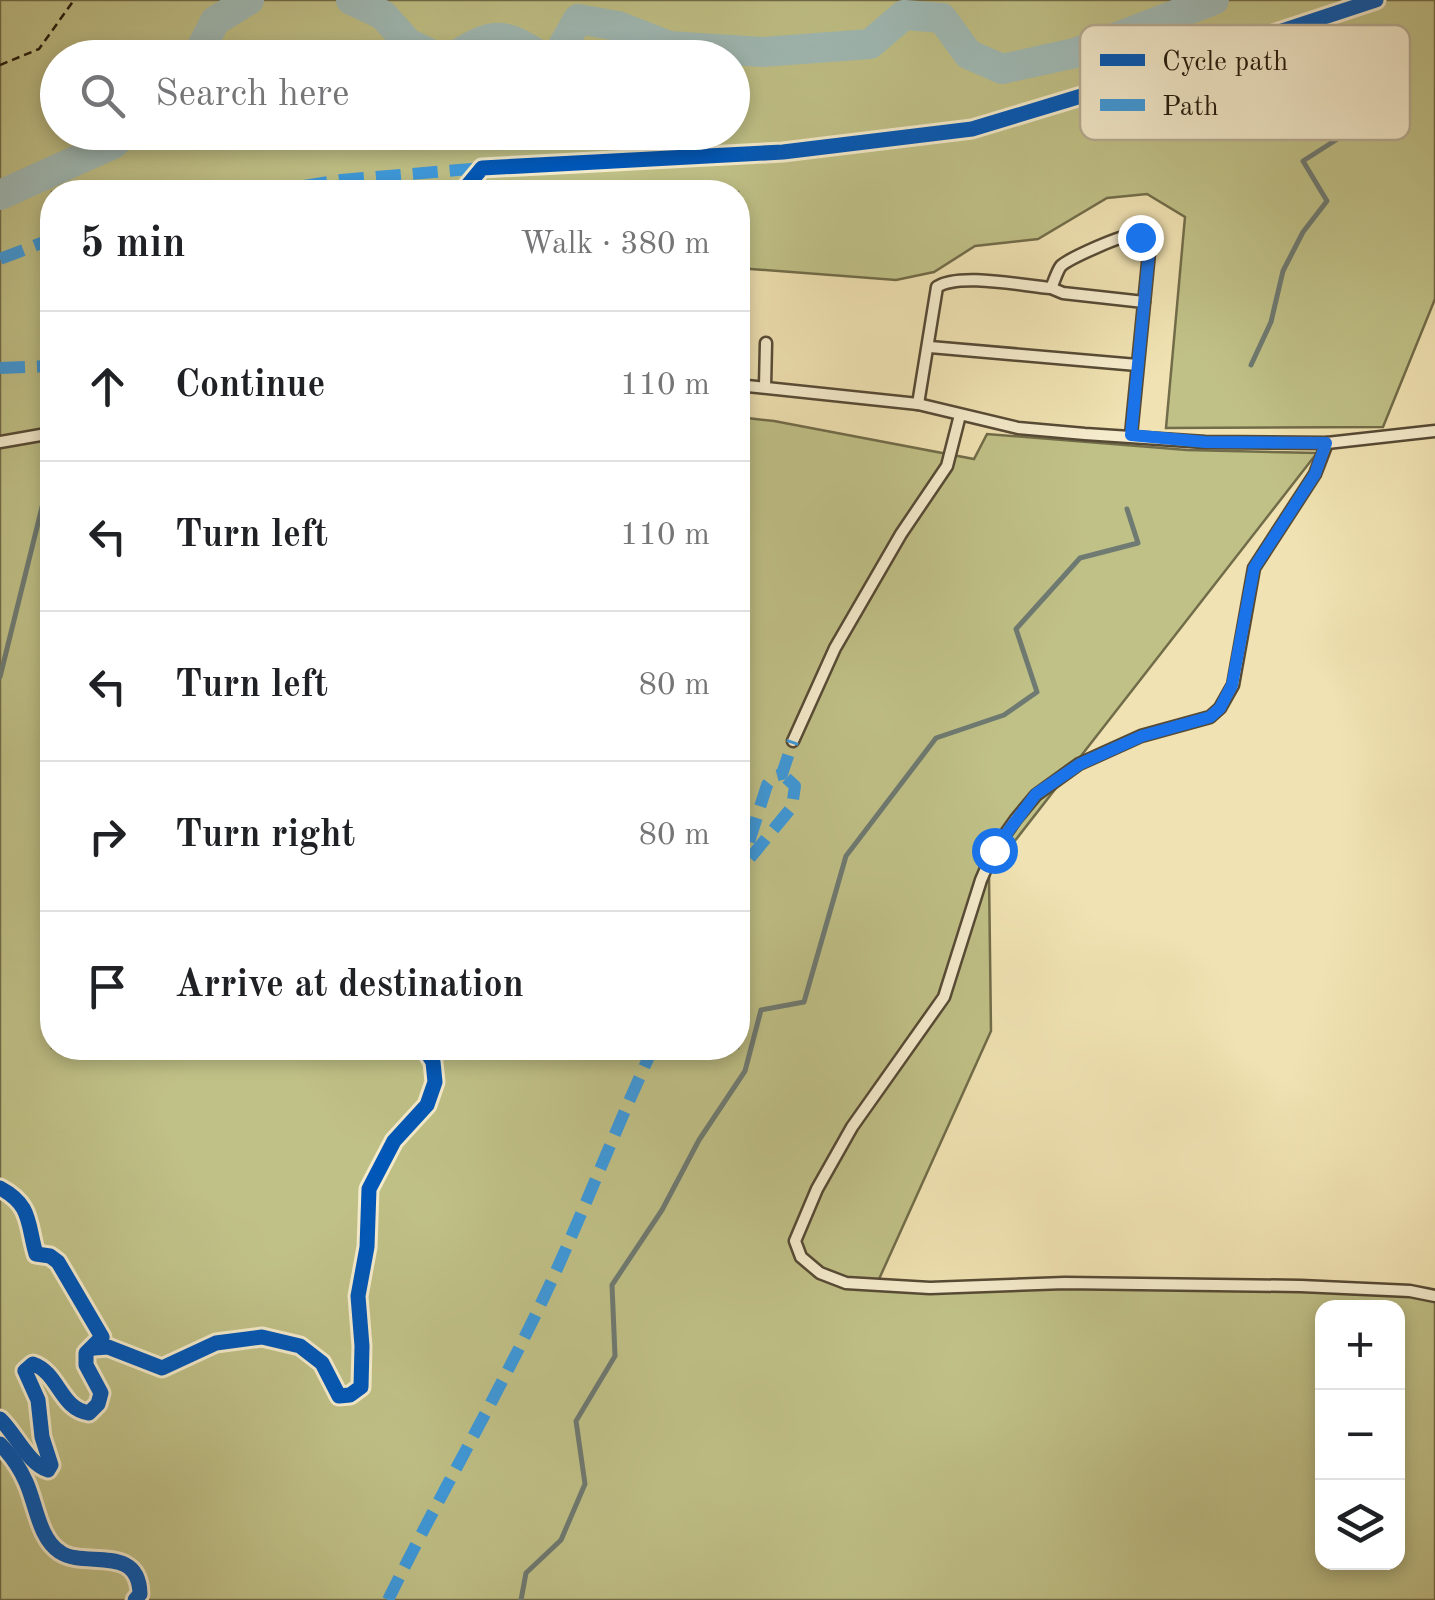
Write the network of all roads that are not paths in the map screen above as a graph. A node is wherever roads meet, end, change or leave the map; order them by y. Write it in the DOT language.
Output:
graph roads {
  1 [pos="1051,288"];
  2 [pos="1144,302"];
  3 [pos="766,342"];
  4 [pos="930,347"];
  5 [pos="1137,364"];
  6 [pos="750,385"];
  7 [pos="765,386"];
  8 [pos="918,404"];
  9 [pos="960,415"];
  10 [pos="1435,431"];
  11 [pos="40,433"];
  12 [pos="1131,435"];
  13 [pos="0,442"];
  14 [pos="1326,443"];
  15 [pos="793,741"];
  16 [pos="1435,1296"];
  1 -- 2 [label="lane"];
  1 -- 2 [label="lane"];
  1 -- 4 [label="lane"];
  2 -- 5 [label="lane"];
  3 -- 7 [label="lane"];
  4 -- 5 [label="lane"];
  4 -- 8 [label="lane"];
  5 -- 12 [label="lane"];
  6 -- 7 [label="lane"];
  7 -- 8 [label="lane"];
  8 -- 9 [label="lane"];
  9 -- 12 [label="lane"];
  9 -- 15 [label="lane"];
  10 -- 14 [label="lane"];
  11 -- 13 [label="lane"];
  12 -- 14 [label="lane"];
  14 -- 16 [label="lane"];
}
